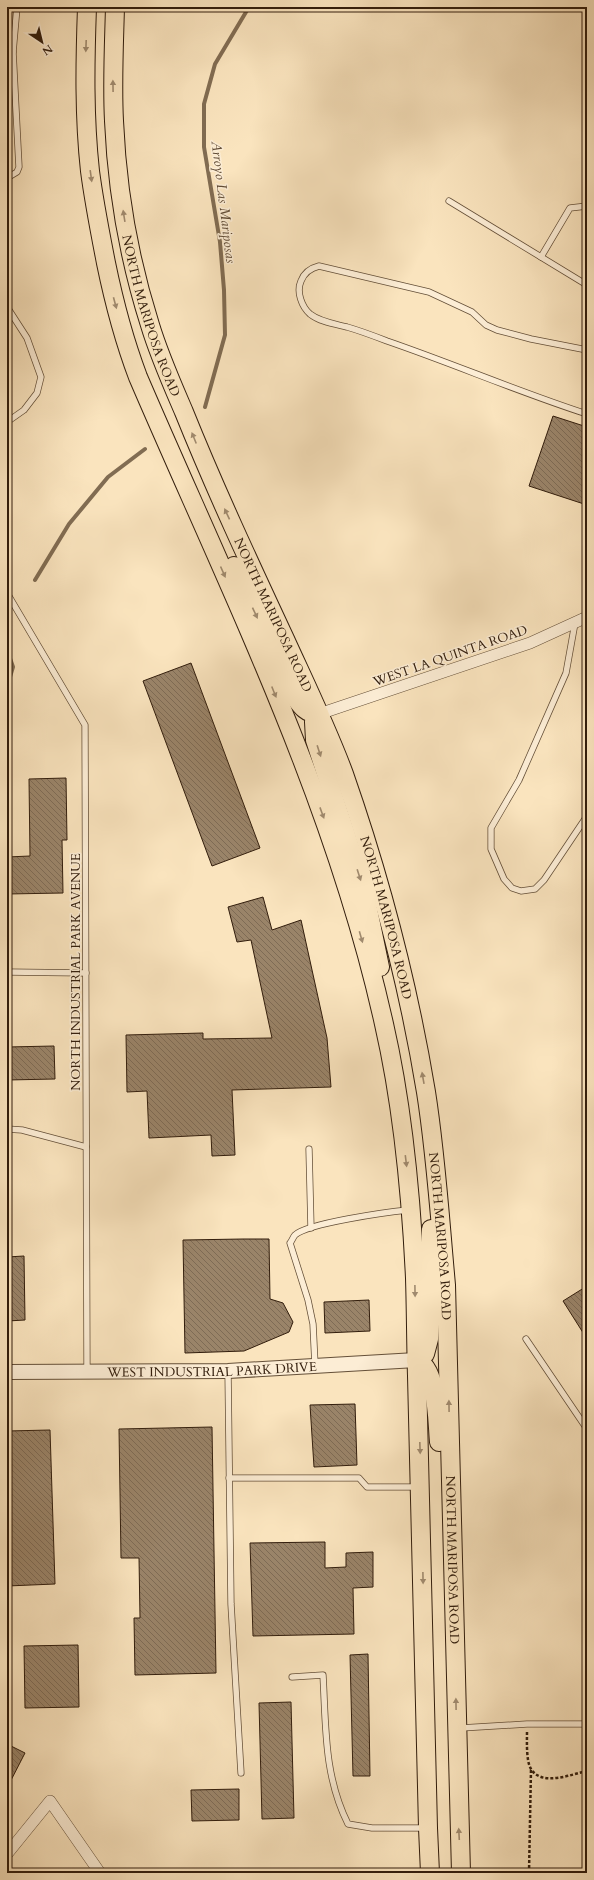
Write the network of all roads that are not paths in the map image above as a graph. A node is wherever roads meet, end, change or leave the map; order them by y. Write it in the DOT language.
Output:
graph roads {
  1 [pos="16,7"];
  2 [pos="87,7"];
  3 [pos="115,7"];
  4 [pos="13,52"];
  5 [pos="7,63"];
  6 [pos="7,178"];
  7 [pos="448,201"];
  8 [pos="587,206"];
  9 [pos="541,257"];
  10 [pos="587,285"];
  11 [pos="7,307"];
  12 [pos="587,350"];
  13 [pos="587,414"];
  14 [pos="7,422"];
  15 [pos="194,493"];
  16 [pos="7,593"];
  17 [pos="587,617"];
  18 [pos="575,623"];
  19 [pos="320,714"];
  20 [pos="587,816"];
  21 [pos="7,972"];
  22 [pos="86,973"];
  23 [pos="429,1116"];
  24 [pos="400,1122"];
  25 [pos="7,1129"];
  26 [pos="86,1147"];
  27 [pos="309,1149"];
  28 [pos="411,1210"];
  29 [pos="311,1228"];
  30 [pos="526,1339"];
  31 [pos="416,1360"];
  32 [pos="315,1366"];
  33 [pos="228,1371"];
  34 [pos="7,1372"];
  35 [pos="88,1372"];
  36 [pos="587,1429"];
  37 [pos="229,1478"];
  38 [pos="421,1487"];
  39 [pos="453,1605"];
  40 [pos="292,1677"];
  41 [pos="587,1724"];
  42 [pos="456,1728"];
  43 [pos="241,1773"];
  44 [pos="428,1828"];
  45 [pos="7,1854"];
  46 [pos="100,1873"];
  47 [pos="430,1873"];
  48 [pos="461,1873"];
  1 -- 4 [label="lane"];
  2 -- 15 [label="highway, NORTH MARIPOSA ROAD, one-way"];
  19 -- 3 [label="highway, NORTH MARIPOSA ROAD, one-way"];
  4 -- 5 [label="lane"];
  4 -- 6 [label="lane"];
  7 -- 9 [label="lane"];
  8 -- 9 [label="lane"];
  9 -- 10 [label="lane"];
  11 -- 14 [label="lane"];
  12 -- 13 [label="lane"];
  15 -- 19 [label="highway, one-way"];
  15 -- 24 [label="highway, NORTH MARIPOSA ROAD, one-way"];
  16 -- 22 [label="lane, NORTH INDUSTRIAL PARK AVENUE"];
  17 -- 18 [label="street, WEST LA QUINTA ROAD"];
  18 -- 19 [label="street, WEST LA QUINTA ROAD"];
  18 -- 20 [label="lane"];
  23 -- 19 [label="highway, NORTH MARIPOSA ROAD, one-way"];
  19 -- 24 [label="highway, one-way"];
  21 -- 22 [label="lane"];
  22 -- 26 [label="lane, NORTH INDUSTRIAL PARK AVENUE"];
  23 -- 31 [label="highway"];
  39 -- 23 [label="highway, NORTH MARIPOSA ROAD, one-way"];
  24 -- 28 [label="highway, NORTH MARIPOSA ROAD, one-way"];
  25 -- 26 [label="lane"];
  26 -- 35 [label="lane, NORTH INDUSTRIAL PARK AVENUE"];
  27 -- 29 [label="lane"];
  28 -- 29 [label="lane"];
  28 -- 31 [label="highway, NORTH MARIPOSA ROAD, one-way"];
  29 -- 32 [label="lane"];
  30 -- 36 [label="lane"];
  31 -- 32 [label="street, WEST INDUSTRIAL PARK DRIVE"];
  31 -- 38 [label="highway, NORTH MARIPOSA ROAD, one-way"];
  31 -- 39 [label="highway"];
  32 -- 33 [label="street, WEST INDUSTRIAL PARK DRIVE"];
  33 -- 35 [label="street, WEST INDUSTRIAL PARK DRIVE"];
  33 -- 37 [label="lane"];
  34 -- 35 [label="street, WEST INDUSTRIAL PARK DRIVE"];
  37 -- 38 [label="lane"];
  37 -- 43 [label="lane"];
  38 -- 44 [label="highway, NORTH MARIPOSA ROAD, one-way"];
  42 -- 39 [label="highway, NORTH MARIPOSA ROAD, one-way"];
  40 -- 44 [label="lane"];
  41 -- 42 [label="lane"];
  48 -- 42 [label="highway, NORTH MARIPOSA ROAD, one-way"];
  44 -- 47 [label="highway, NORTH MARIPOSA ROAD"];
  45 -- 46 [label="street"];
}
